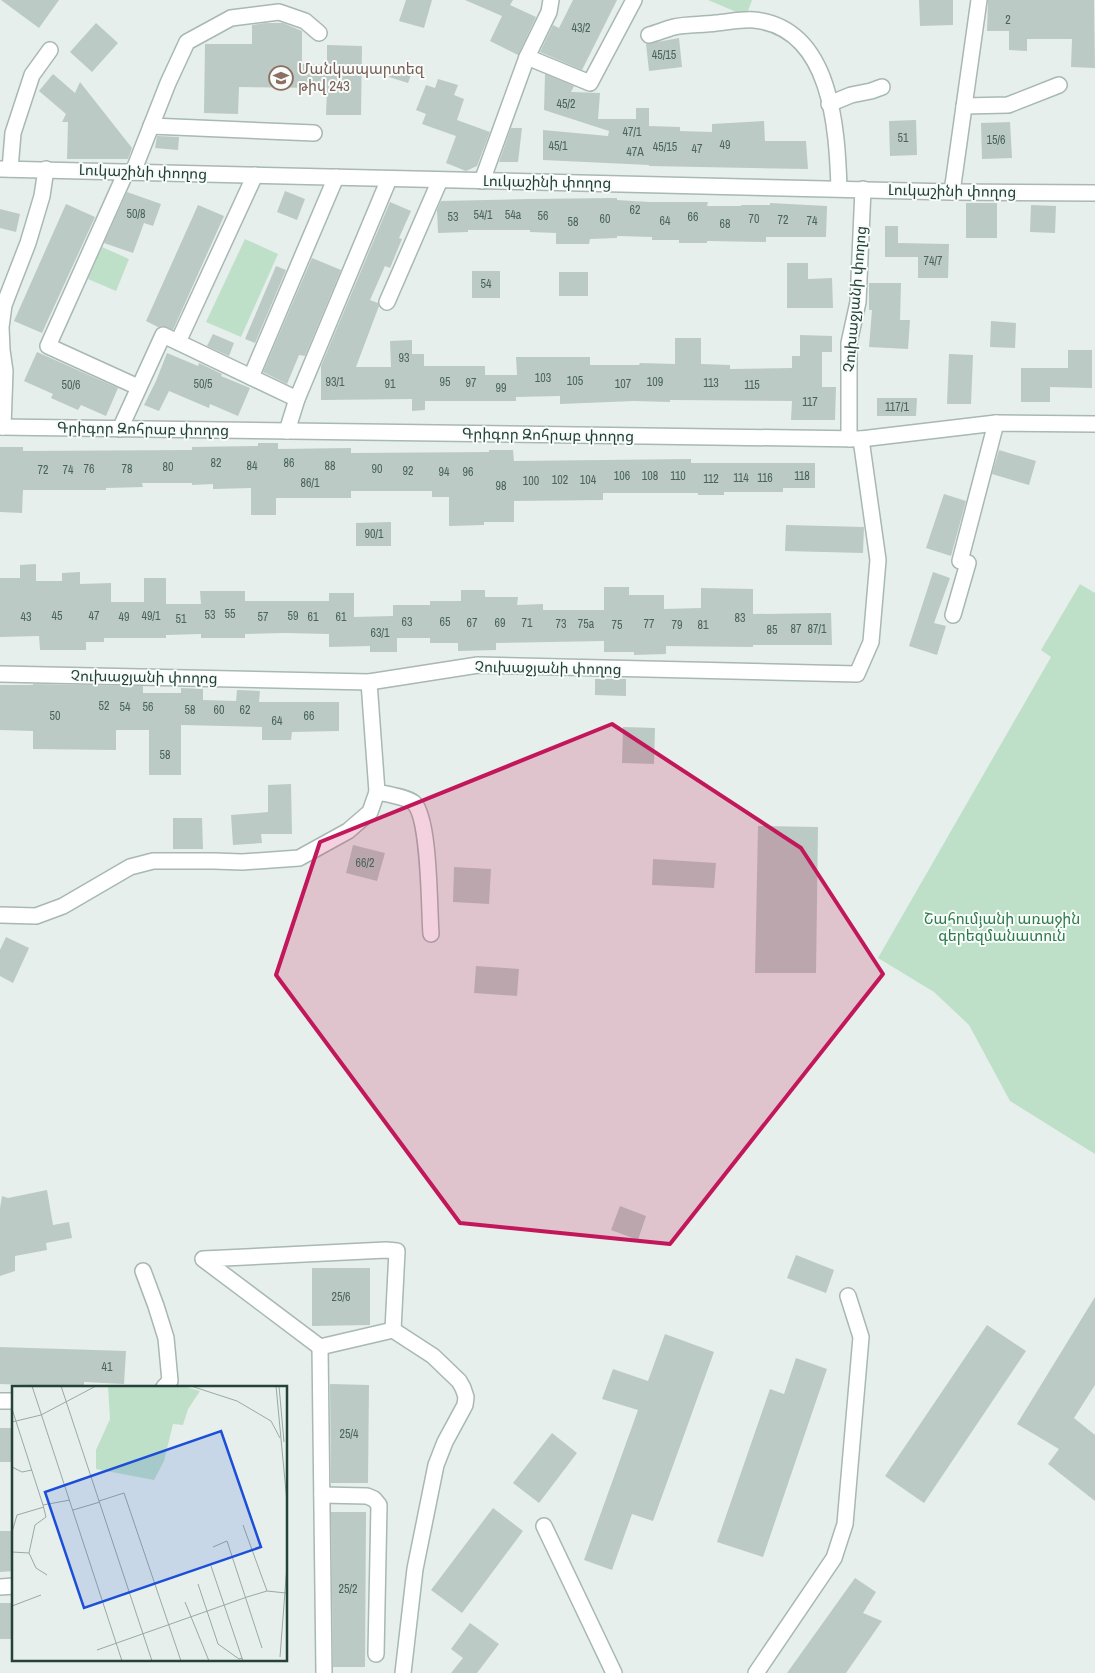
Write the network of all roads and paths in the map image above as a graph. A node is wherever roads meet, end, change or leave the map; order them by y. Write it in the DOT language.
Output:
graph roads {
  1 [pos="551,0"];
  2 [pos="634,0"];
  3 [pos="979,0"];
  4 [pos="319,33"];
  5 [pos="649,35"];
  6 [pos="50,50"];
  7 [pos="527,57"];
  8 [pos="1059,85"];
  9 [pos="882,87"];
  10 [pos="830,104"];
  11 [pos="964,106"];
  12 [pos="151,126"];
  13 [pos="314,133"];
  14 [pos="5,169"];
  15 [pos="46,169"];
  16 [pos="130,172"];
  17 [pos="255,175"];
  18 [pos="336,177"];
  19 [pos="389,179"];
  20 [pos="440,180"];
  21 [pos="482,181"];
  22 [pos="839,188"];
  23 [pos="863,189"];
  24 [pos="952,192"];
  25 [pos="1095,193"];
  26 [pos="386,302"];
  27 [pos="178,342"];
  28 [pos="251,377"];
  29 [pos="138,387"];
  30 [pos="297,399"];
  31 [pos="996,423"];
  32 [pos="1095,424"];
  33 [pos="1,427"];
  34 [pos="120,429"];
  35 [pos="286,432"];
  36 [pos="855,439"];
  37 [pos="953,615"];
  38 [pos="0,674"];
  39 [pos="369,682"];
  40 [pos="377,792"];
  41 [pos="0,915"];
  42 [pos="430,934"];
  43 [pos="142,1271"];
  44 [pos="848,1296"];
  45 [pos="394,1330"];
  46 [pos="320,1347"];
  47 [pos="165,1386"];
  48 [pos="322,1495"];
  49 [pos="544,1526"];
  50 [pos="376,1654"];
  51 [pos="324,1673"];
  52 [pos="403,1673"];
  53 [pos="614,1673"];
  54 [pos="756,1673"];
  1 -- 7 [label="street"];
  2 -- 7 [label="street"];
  3 -- 11 [label="street"];
  4 -- 12 [label="street"];
  5 -- 10 [label="street"];
  6 -- 14 [label="street"];
  7 -- 21 [label="street"];
  8 -- 11 [label="street"];
  9 -- 10 [label="street"];
  10 -- 22 [label="street"];
  11 -- 24 [label="street"];
  12 -- 13 [label="street"];
  12 -- 16 [label="street"];
  14 -- 15 [label="street, Լուկաշինի փողոց"];
  15 -- 16 [label="street, Լուկաշինի փողոց"];
  15 -- 33 [label="street"];
  16 -- 17 [label="street, Լուկաշինի փողոց"];
  16 -- 29 [label="street"];
  17 -- 18 [label="street, Լուկաշինի փողոց"];
  17 -- 27 [label="street"];
  18 -- 19 [label="street, Լուկաշինի փողոց"];
  18 -- 28 [label="street"];
  19 -- 20 [label="street, Լուկաշինի փողոց"];
  19 -- 30 [label="street"];
  20 -- 21 [label="street, Լուկաշինի փողոց"];
  20 -- 26 [label="street"];
  21 -- 22 [label="street, Լուկաշինի փողոց"];
  22 -- 23 [label="street, Լուկաշինի փողոց"];
  23 -- 24 [label="street, Լուկաշինի փողոց"];
  23 -- 36 [label="street, Չուխաջյանի փողոց"];
  24 -- 25 [label="street, Լուկաշինի փողոց"];
  27 -- 28 [label="street"];
  27 -- 29 [label="street"];
  28 -- 30 [label="street"];
  29 -- 34 [label="street"];
  30 -- 35 [label="street"];
  31 -- 32 [label="street, Գրիգոր Զոհրաբ փողոց"];
  31 -- 36 [label="street, Գրիգոր Զոհրաբ փողոց"];
  31 -- 37 [label="street"];
  33 -- 34 [label="street, Գրիգոր Զոհրաբ փողոց"];
  34 -- 35 [label="street, Գրիգոր Զոհրաբ փողոց"];
  35 -- 36 [label="street, Գրիգոր Զոհրաբ փողոց"];
  36 -- 39 [label="street, Չուխաջյանի փողոց"];
  38 -- 39 [label="street, Չուխաջյանի փողոց"];
  39 -- 40 [label="street"];
  40 -- 41 [label="street"];
  40 -- 42 [label="street"];
  43 -- 47 [label="street"];
  44 -- 54 [label="street"];
  45 -- 46 [label="street"];
  45 -- 46 [label="street"];
  45 -- 52 [label="street"];
  46 -- 48 [label="street"];
  48 -- 50 [label="street"];
  48 -- 51 [label="street"];
  49 -- 53 [label="street"];
}
